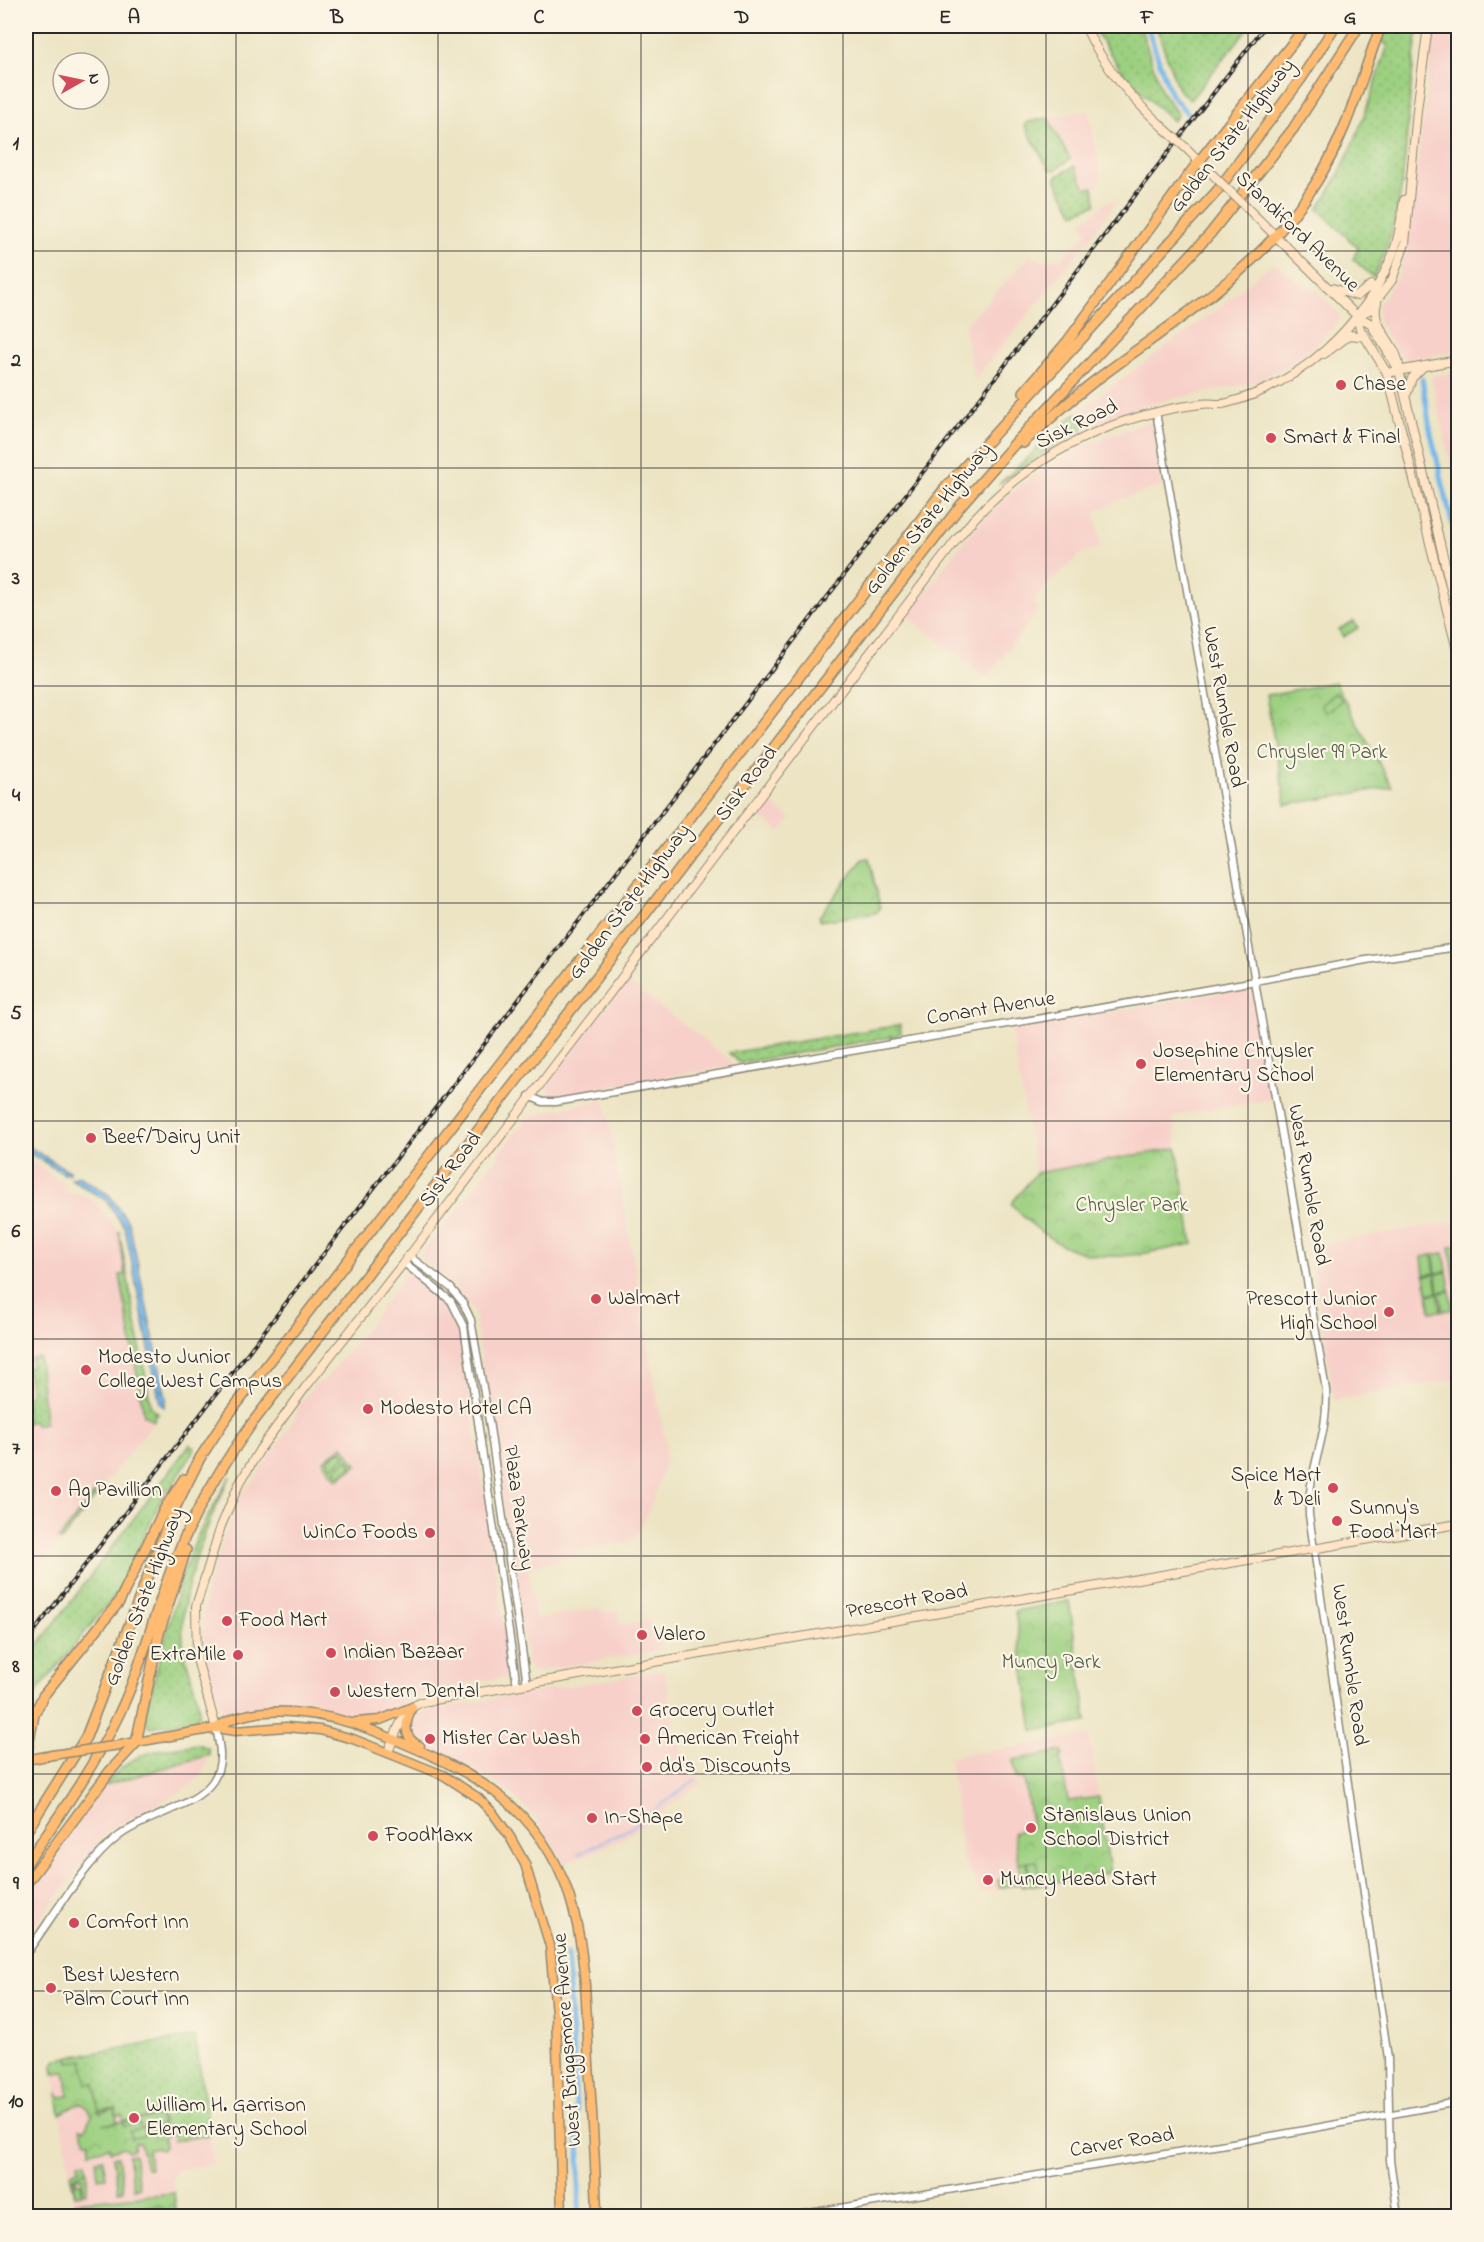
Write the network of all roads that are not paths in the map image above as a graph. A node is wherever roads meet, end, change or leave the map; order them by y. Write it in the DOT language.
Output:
graph roads {
  1 [pos="1085,26"];
  2 [pos="1306,26"];
  3 [pos="1335,26"];
  4 [pos="1359,26"];
  5 [pos="1381,26"];
  6 [pos="1428,26"];
  7 [pos="1199,161"];
  8 [pos="1408,198"];
  9 [pos="1398,234"];
  10 [pos="1275,235"];
  11 [pos="1330,287"];
  12 [pos="1379,296"];
  13 [pos="1357,316"];
  14 [pos="1366,337"];
  15 [pos="1320,355"];
  16 [pos="1458,360"];
  17 [pos="1424,365"];
  18 [pos="1399,370"];
  19 [pos="1387,373"];
  20 [pos="1406,397"];
  21 [pos="1156,412"];
  22 [pos="977,485"];
  23 [pos="945,487"];
  24 [pos="1458,619"];
  25 [pos="1458,654"];
  26 [pos="1458,947"];
  27 [pos="1256,981"];
  28 [pos="529,1096"];
  29 [pos="407,1259"];
  30 [pos="253,1422"];
  31 [pos="200,1458"];
  32 [pos="1458,1524"];
  33 [pos="1315,1550"];
  34 [pos="527,1684"];
  35 [pos="517,1686"];
  36 [pos="412,1707"];
  37 [pos="344,1720"];
  38 [pos="216,1728"];
  39 [pos="393,1740"];
  40 [pos="136,1743"];
  41 [pos="388,1752"];
  42 [pos="26,1758"];
  43 [pos="468,1774"];
  44 [pos="26,1832"];
  45 [pos="26,1864"];
  46 [pos="26,1884"];
  47 [pos="26,1954"];
  48 [pos="1458,2102"];
  49 [pos="1389,2113"];
  50 [pos="562,2217"];
  51 [pos="597,2217"];
  52 [pos="791,2217"];
  53 [pos="1398,2217"];
  1 -- 7 [label="main road, Standiford Avenue, bridge"];
  2 -- 7 [label="highway"];
  3 -- 23 [label="highway, Golden State Highway"];
  4 -- 22 [label="highway, Golden State Highway"];
  5 -- 10 [label="highway"];
  6 -- 8 [label="main road, Sisk Road"];
  7 -- 10 [label="main road, Standiford Avenue, bridge"];
  7 -- 23 [label="highway"];
  8 -- 9 [label="main road, Sisk Road"];
  8 -- 12 [label="main road, Sisk Road"];
  9 -- 11 [label="main road"];
  9 -- 13 [label="main road, Sisk Road"];
  10 -- 11 [label="main road, Standiford Avenue"];
  10 -- 22 [label="highway"];
  11 -- 13 [label="main road, Standiford Avenue"];
  12 -- 13 [label="main road, Sisk Road"];
  12 -- 18 [label="main road"];
  13 -- 14 [label="main road, Standiford Avenue"];
  13 -- 15 [label="main road, Sisk Road"];
  13 -- 18 [label="main road, Standiford Avenue"];
  14 -- 15 [label="main road"];
  14 -- 19 [label="main road, Standiford Avenue"];
  15 -- 21 [label="main road, Sisk Road"];
  16 -- 17 [label="main road"];
  17 -- 18 [label="main road"];
  17 -- 20 [label="main road"];
  18 -- 19 [label="main road"];
  18 -- 20 [label="main road, Standiford Avenue"];
  19 -- 25 [label="main road, Standiford Avenue"];
  20 -- 24 [label="main road, Standiford Avenue"];
  21 -- 27 [label="street, West Rumble Road"];
  21 -- 28 [label="main road, Sisk Road"];
  22 -- 30 [label="highway, Golden State Highway"];
  23 -- 31 [label="highway, Golden State Highway"];
  26 -- 27 [label="street, Conant Avenue"];
  27 -- 28 [label="street, Conant Avenue"];
  27 -- 33 [label="street, West Rumble Road"];
  28 -- 29 [label="main road, Sisk Road"];
  29 -- 34 [label="street, Plaza Parkway"];
  29 -- 35 [label="street, Plaza Parkway"];
  29 -- 38 [label="main road, Sisk Road"];
  30 -- 40 [label="highway"];
  30 -- 45 [label="highway, Golden State Highway"];
  31 -- 42 [label="highway"];
  31 -- 44 [label="highway, Golden State Highway"];
  32 -- 33 [label="main road, Prescott Road"];
  33 -- 34 [label="main road, Prescott Road"];
  33 -- 49 [label="street, West Rumble Road"];
  34 -- 35 [label="main road, Prescott Road"];
  35 -- 36 [label="main road, Prescott Road"];
  36 -- 37 [label="main road"];
  36 -- 39 [label="main road"];
  36 -- 43 [label="main road"];
  37 -- 38 [label="main road, West Briggsmore Avenue"];
  37 -- 39 [label="main road, West Briggsmore Avenue"];
  38 -- 40 [label="main road, West Briggsmore Avenue"];
  38 -- 41 [label="main road, West Briggsmore Avenue"];
  38 -- 47 [label="street"];
  39 -- 41 [label="main road"];
  39 -- 43 [label="main road, West Briggsmore Avenue"];
  40 -- 42 [label="main road, West Briggsmore Avenue, bridge"];
  40 -- 46 [label="highway"];
  41 -- 50 [label="main road, West Briggsmore Avenue"];
  43 -- 51 [label="main road, West Briggsmore Avenue"];
  48 -- 49 [label="street, Carver Road"];
  49 -- 52 [label="street, Carver Road"];
  49 -- 53 [label="street, West Rumble Road"];
}
